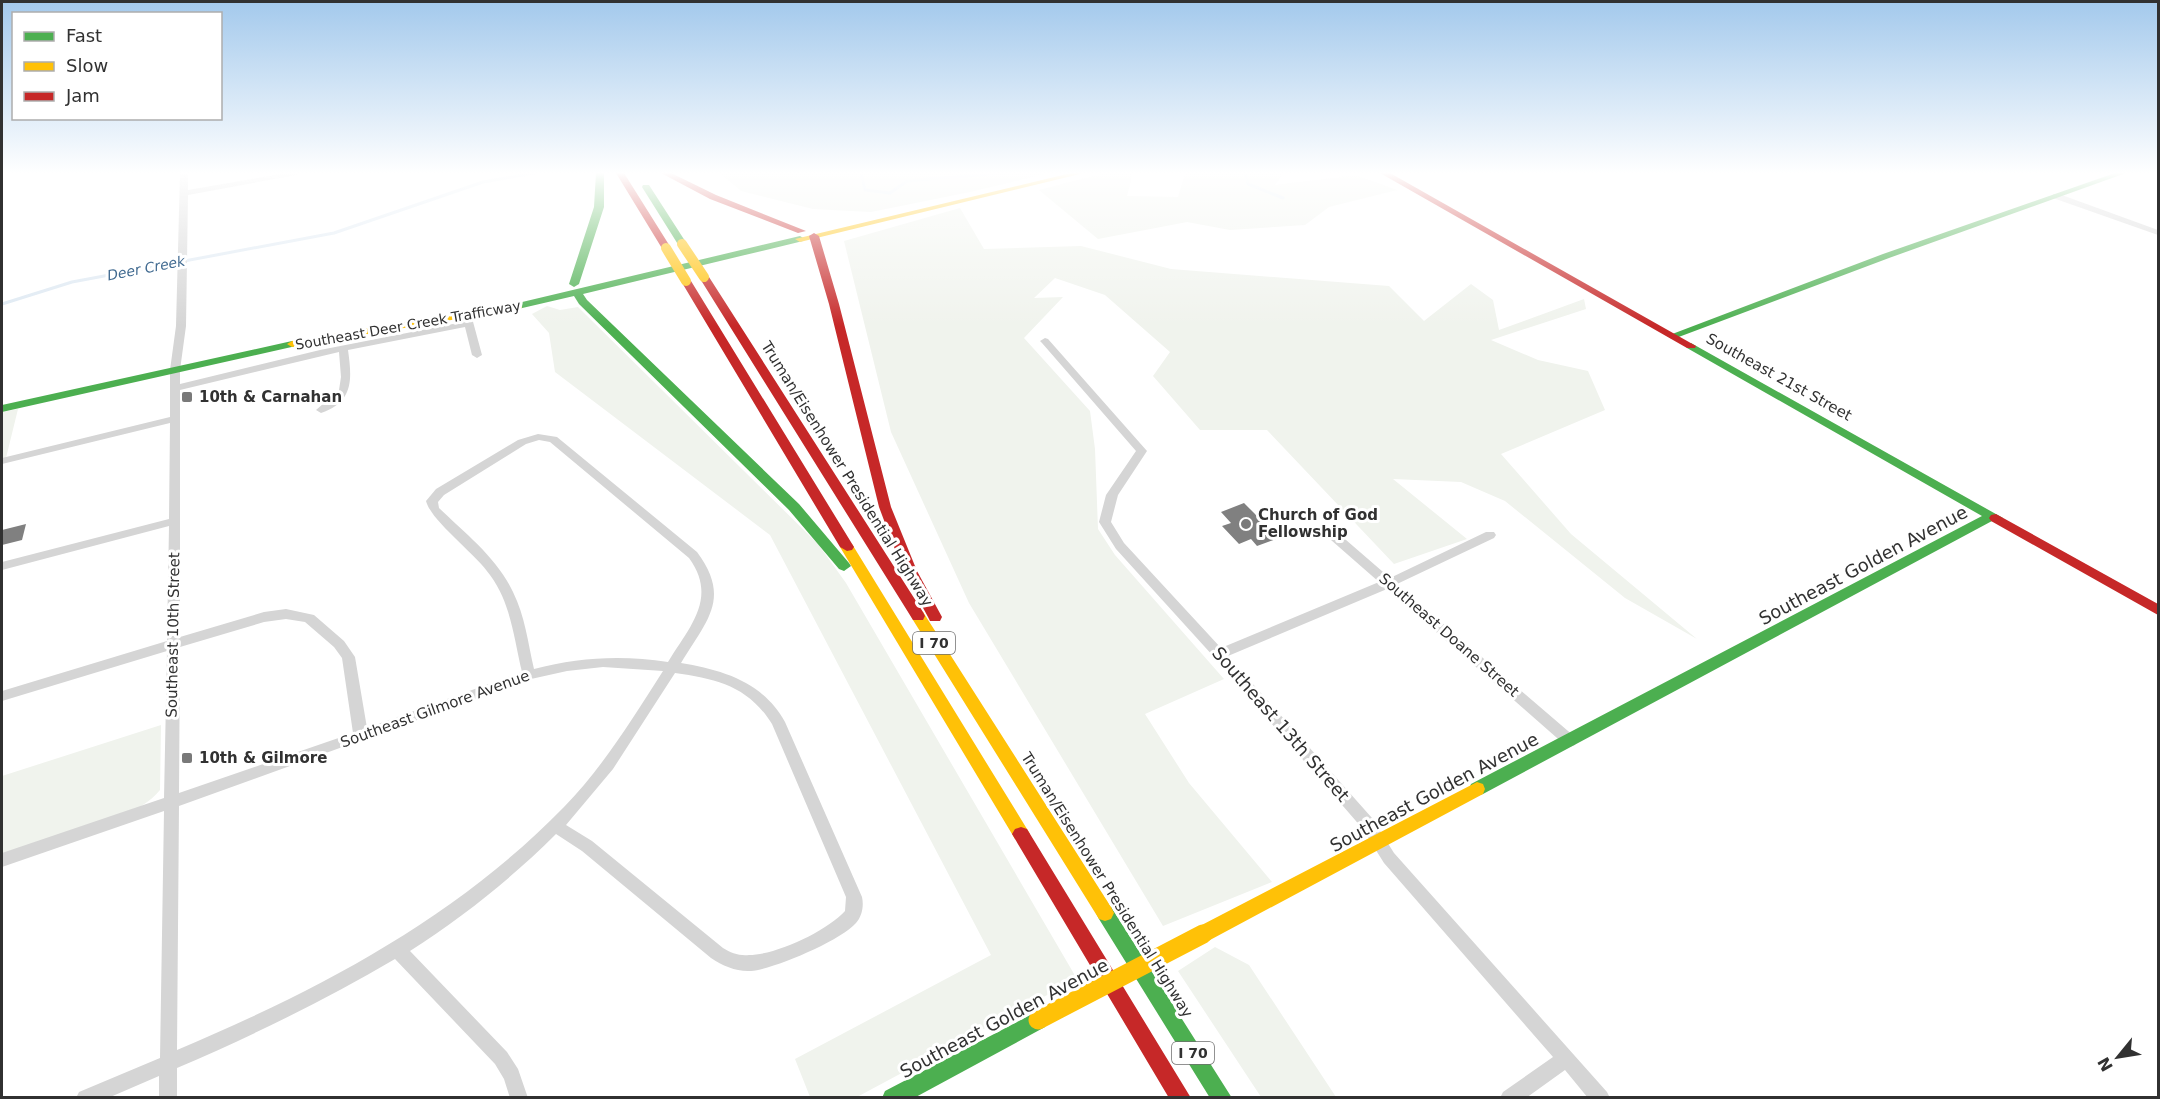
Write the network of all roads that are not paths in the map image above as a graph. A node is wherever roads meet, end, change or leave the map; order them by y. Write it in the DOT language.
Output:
graph roads {
  1 [pos="183,224"];
  2 [pos="594,224"];
  3 [pos="651,224"];
  4 [pos="670,224"];
  5 [pos="784,224"];
  6 [pos="840,224"];
  7 [pos="859,224"];
  8 [pos="1476,224"];
  9 [pos="1978,224"];
  10 [pos="2132,224"];
  11 [pos="801,231"];
  12 [pos="2158,234"];
  13 [pos="814,236"];
  14 [pos="575,288"];
  15 [pos="467,321"];
  16 [pos="1672,336"];
  17 [pos="1045,340"];
  18 [pos="343,348"];
  19 [pos="477,355"];
  20 [pos="176,365"];
  21 [pos="176,388"];
  22 [pos="2,398"];
  23 [pos="2,409"];
  24 [pos="321,410"];
  25 [pos="174,418"];
  26 [pos="2,461"];
  27 [pos="1992,516"];
  28 [pos="175,521"];
  29 [pos="1328,530"];
  30 [pos="1490,535"];
  31 [pos="2,566"];
  32 [pos="1389,583"];
  33 [pos="2158,610"];
  34 [pos="174,644"];
  35 [pos="1219,654"];
  36 [pos="915,659"];
  37 [pos="671,666"];
  38 [pos="529,675"];
  39 [pos="2,696"];
  40 [pos="361,736"];
  41 [pos="1570,741"];
  42 [pos="1012,766"];
  43 [pos="171,803"];
  44 [pos="556,826"];
  45 [pos="1379,842"];
  46 [pos="2,860"];
  47 [pos="397,949"];
  48 [pos="1566,1059"];
  49 [pos="169,1063"];
  50 [pos="85,1098"];
  51 [pos="168,1098"];
  52 [pos="519,1098"];
  53 [pos="892,1098"];
  54 [pos="1181,1098"];
  55 [pos="1222,1098"];
  56 [pos="1509,1098"];
  57 [pos="1600,1098"];
  1 -- 20 [label="street, Southeast 10th Street"];
  2 -- 14 [label="main road"];
  3 -- 36 [label="main road, I 70, bridge"];
  4 -- 42 [label="main road, Truman/Eisenhower Presidential Highway / I 70, bridge"];
  5 -- 11 [label="main road"];
  6 -- 11 [label="main road, Southeast Deer Creek Trafficway"];
  7 -- 13 [label="main road, Southeast Deer Creek Trafficway"];
  8 -- 16 [label="main road, Southeast 21st Street"];
  9 -- 16 [label="main road"];
  10 -- 12 [label="street"];
  11 -- 13 [label="main road"];
  11 -- 14 [label="main road, Southeast Deer Creek Trafficway"];
  13 -- 14 [label="main road, Southeast Deer Creek Trafficway"];
  13 -- 42 [label="main road"];
  14 -- 15 [label="main road, Southeast Deer Creek Trafficway"];
  14 -- 20 [label="main road, Southeast Deer Creek Trafficway"];
  14 -- 36 [label="main road"];
  15 -- 18 [label="street"];
  15 -- 19 [label="street"];
  15 -- 20 [label="main road, Southeast Deer Creek Trafficway"];
  16 -- 27 [label="main road, Southeast 21st Street"];
  17 -- 35 [label="street, Southeast 13th Street"];
  18 -- 21 [label="street"];
  18 -- 24 [label="street"];
  20 -- 21 [label="street, Southeast 10th Street"];
  20 -- 22 [label="main road, Southeast Deer Creek Trafficway"];
  20 -- 23 [label="main road, Southeast Deer Creek Trafficway"];
  21 -- 25 [label="street, Southeast 10th Street"];
  25 -- 26 [label="street"];
  25 -- 28 [label="street, Southeast 10th Street"];
  27 -- 33 [label="main road, Southeast 21st Street"];
  27 -- 41 [label="main road, Southeast Golden Avenue"];
  28 -- 31 [label="street"];
  28 -- 34 [label="street, Southeast 10th Street"];
  29 -- 32 [label="street, Southeast Doane Street"];
  30 -- 32 [label="street"];
  32 -- 35 [label="street"];
  32 -- 41 [label="street, Southeast Doane Street"];
  34 -- 39 [label="street"];
  34 -- 40 [label="street"];
  34 -- 43 [label="street, Southeast 10th Street"];
  35 -- 45 [label="street, Southeast 13th Street"];
  36 -- 54 [label="main road, I 70"];
  37 -- 38 [label="street, Southeast Gilmore Avenue"];
  37 -- 38 [label="street"];
  37 -- 44 [label="street"];
  37 -- 44 [label="street, Southeast Gilmore Avenue"];
  38 -- 40 [label="street, Southeast Gilmore Avenue"];
  40 -- 43 [label="street, Southeast Gilmore Avenue"];
  41 -- 45 [label="main road, Southeast Golden Avenue"];
  42 -- 55 [label="main road, Truman/Eisenhower Presidential Highway / I 70"];
  43 -- 46 [label="street, Southeast Gilmore Avenue"];
  43 -- 49 [label="street, Southeast 10th Street"];
  44 -- 47 [label="street"];
  45 -- 48 [label="street, Southeast 13th Street"];
  45 -- 53 [label="main road, Southeast Golden Avenue, bridge"];
  47 -- 49 [label="street"];
  47 -- 52 [label="street"];
  48 -- 56 [label="street"];
  48 -- 57 [label="street, Southeast 13th Street"];
  49 -- 50 [label="street"];
  49 -- 51 [label="street, Southeast 10th Street"];
}
